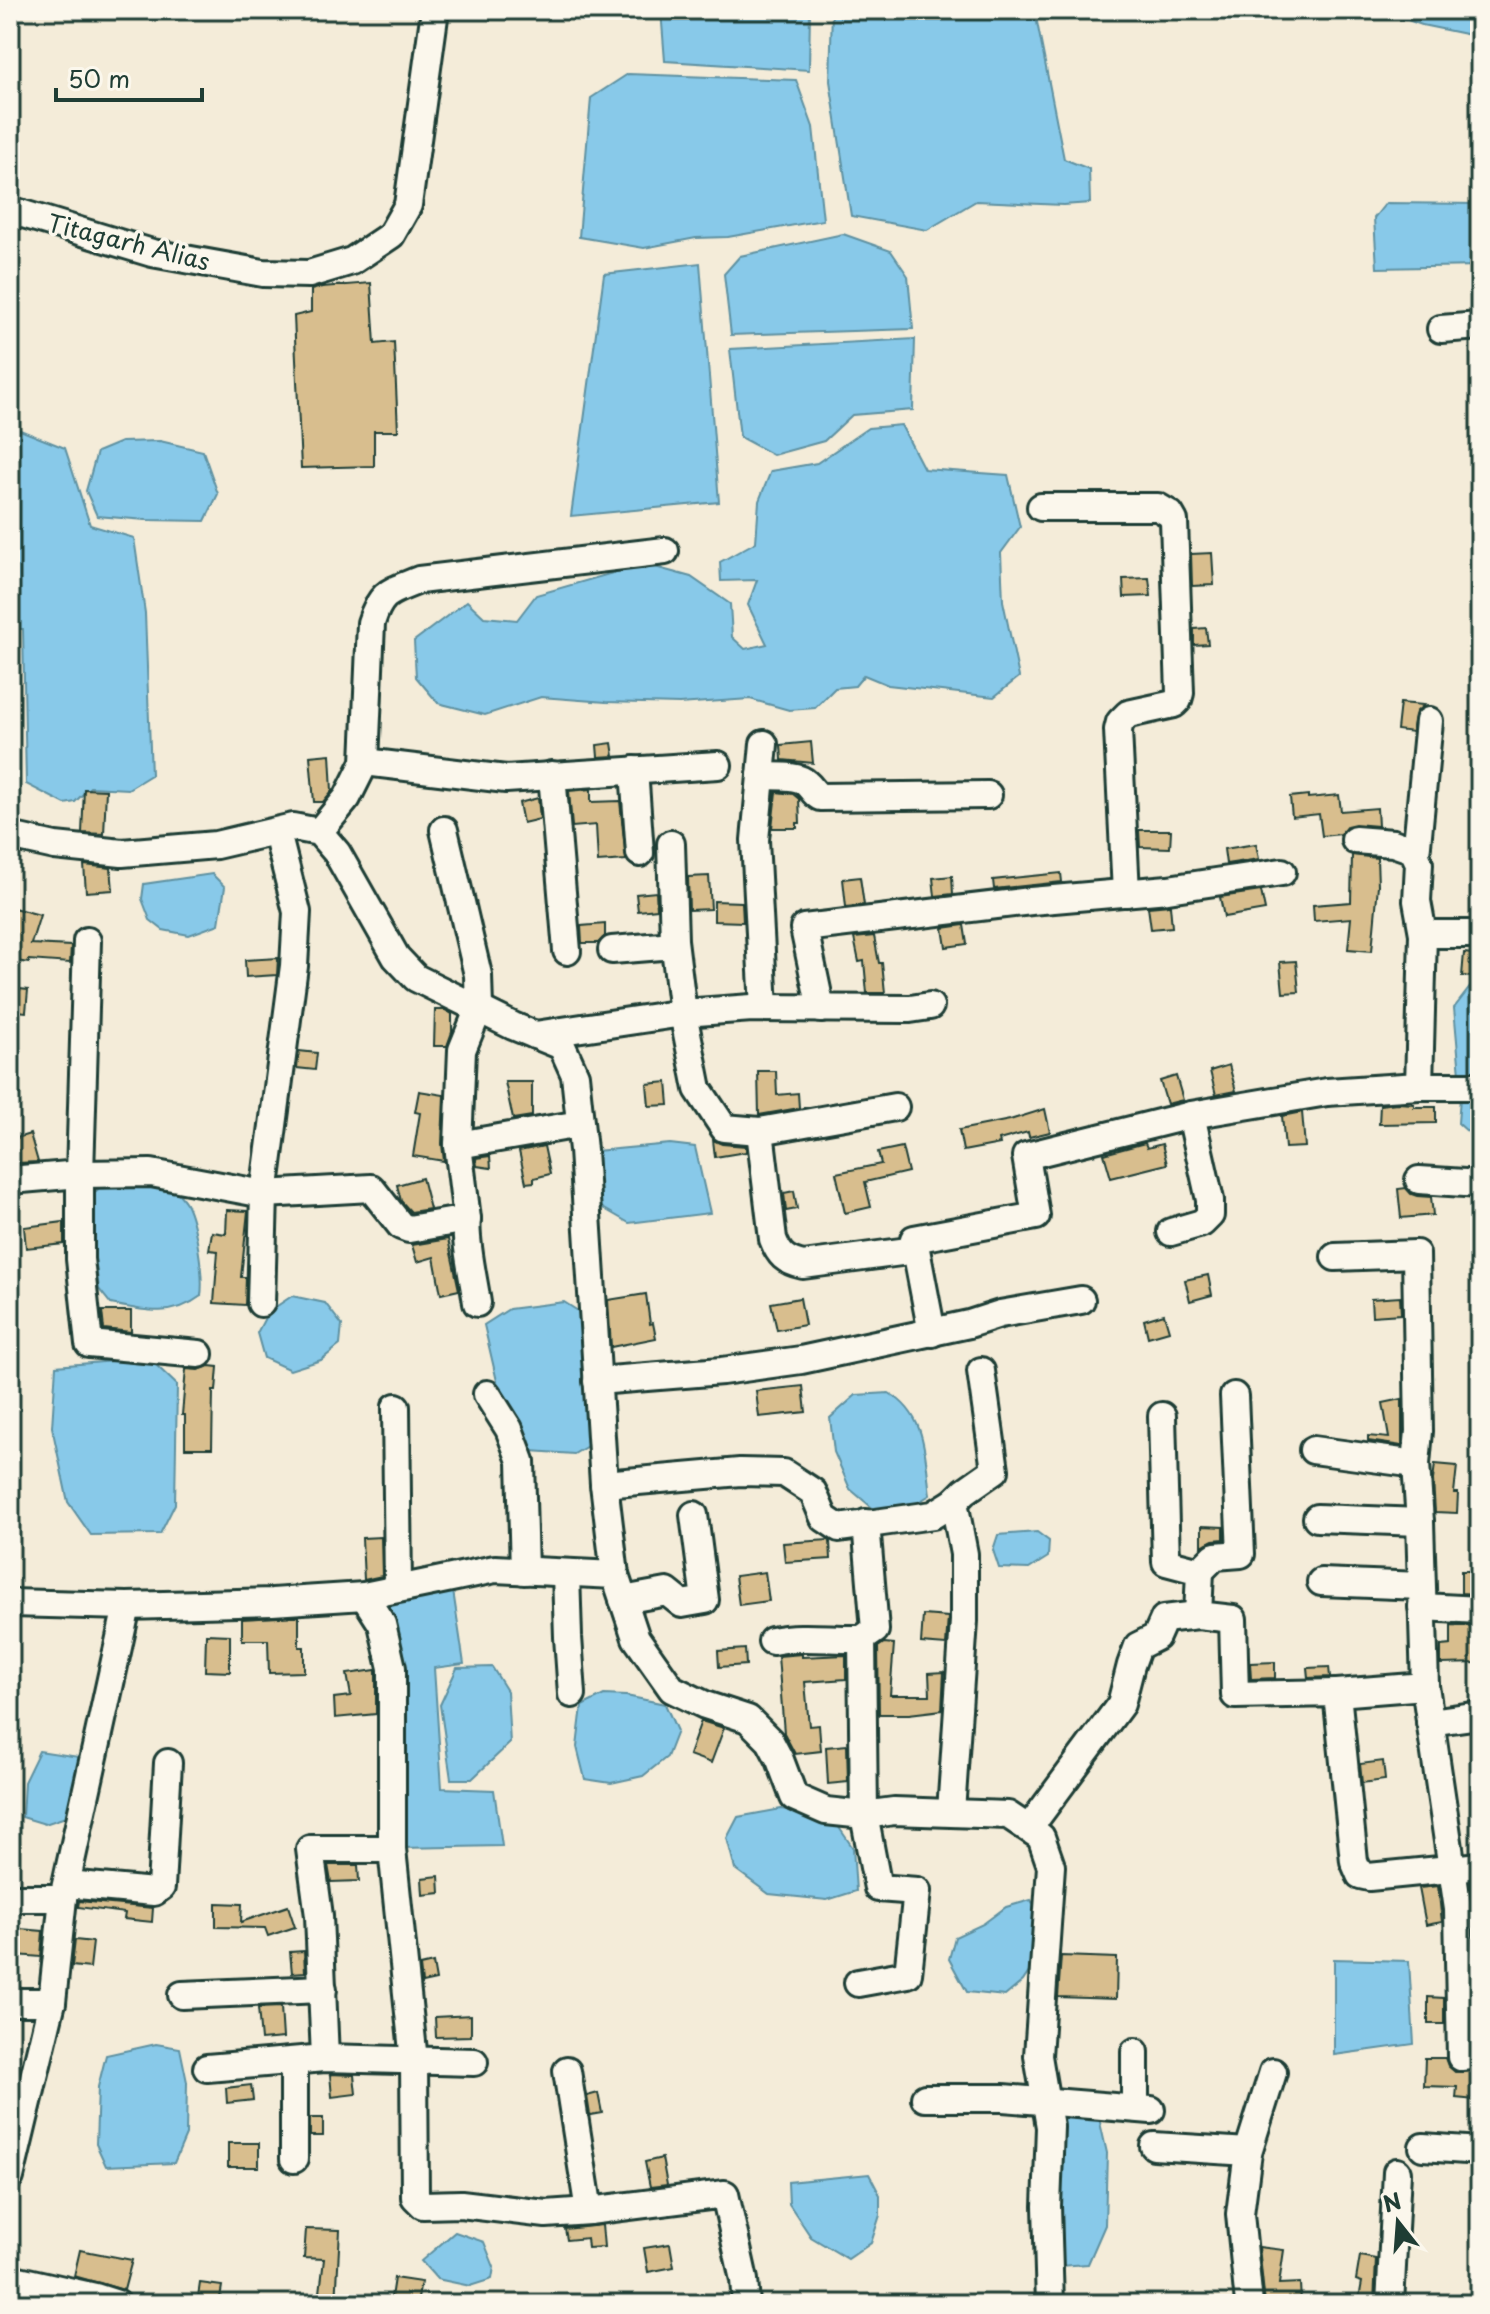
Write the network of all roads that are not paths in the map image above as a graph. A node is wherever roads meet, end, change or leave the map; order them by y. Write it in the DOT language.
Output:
graph roads {
  1 [pos="435,10"];
  2 [pos="10,210"];
  3 [pos="1480,326"];
  4 [pos="1441,329"];
  5 [pos="1041,507"];
  6 [pos="665,551"];
  7 [pos="1429,721"];
  8 [pos="764,744"];
  9 [pos="365,762"];
  10 [pos="718,765"];
  11 [pos="634,770"];
  12 [pos="552,775"];
  13 [pos="761,776"];
  14 [pos="988,795"];
  15 [pos="444,830"];
  16 [pos="319,832"];
  17 [pos="277,833"];
  18 [pos="10,836"];
  19 [pos="1355,840"];
  20 [pos="671,844"];
  21 [pos="640,853"];
  22 [pos="1416,855"];
  23 [pos="1282,872"];
  24 [pos="1126,893"];
  25 [pos="759,924"];
  26 [pos="804,928"];
  27 [pos="1423,934"];
  28 [pos="1480,934"];
  29 [pos="87,941"];
  30 [pos="674,945"];
  31 [pos="612,950"];
  32 [pos="567,951"];
  33 [pos="930,1006"];
  34 [pos="479,1008"];
  35 [pos="764,1008"];
  36 [pos="821,1009"];
  37 [pos="683,1013"];
  38 [pos="535,1035"];
  39 [pos="1419,1086"];
  40 [pos="1480,1086"];
  41 [pos="895,1107"];
  42 [pos="1191,1115"];
  43 [pos="580,1124"];
  44 [pos="760,1131"];
  45 [pos="458,1145"];
  46 [pos="80,1174"];
  47 [pos="10,1180"];
  48 [pos="1419,1180"];
  49 [pos="1480,1184"];
  50 [pos="264,1194"];
  51 [pos="467,1219"];
  52 [pos="1171,1232"];
  53 [pos="916,1250"];
  54 [pos="1335,1257"];
  55 [pos="1081,1300"];
  56 [pos="261,1303"];
  57 [pos="477,1303"];
  58 [pos="932,1333"];
  59 [pos="199,1354"];
  60 [pos="981,1371"];
  61 [pos="597,1381"];
  62 [pos="487,1394"];
  63 [pos="1234,1396"];
  64 [pos="396,1407"];
  65 [pos="1162,1416"];
  66 [pos="1313,1450"];
  67 [pos="1416,1464"];
  68 [pos="604,1484"];
  69 [pos="954,1502"];
  70 [pos="694,1515"];
  71 [pos="1317,1518"];
  72 [pos="1420,1522"];
  73 [pos="866,1523"];
  74 [pos="524,1571"];
  75 [pos="1200,1571"];
  76 [pos="566,1573"];
  77 [pos="1321,1582"];
  78 [pos="398,1588"];
  79 [pos="619,1588"];
  80 [pos="364,1596"];
  81 [pos="1422,1597"];
  82 [pos="10,1603"];
  83 [pos="127,1606"];
  84 [pos="1480,1610"];
  85 [pos="1198,1615"];
  86 [pos="862,1639"];
  87 [pos="772,1641"];
  88 [pos="1425,1686"];
  89 [pos="1337,1693"];
  90 [pos="572,1694"];
  91 [pos="1480,1715"];
  92 [pos="1430,1722"];
  93 [pos="168,1763"];
  94 [pos="951,1812"];
  95 [pos="864,1815"];
  96 [pos="1029,1828"];
  97 [pos="392,1849"];
  98 [pos="1480,1866"];
  99 [pos="1452,1868"];
  100 [pos="65,1891"];
  101 [pos="10,1898"];
  102 [pos="858,1983"];
  103 [pos="323,1989"];
  104 [pos="182,1995"];
  105 [pos="10,2002"];
  106 [pos="52,2002"];
  107 [pos="1135,2052"];
  108 [pos="1480,2055"];
  109 [pos="325,2058"];
  110 [pos="294,2061"];
  111 [pos="414,2061"];
  112 [pos="474,2062"];
  113 [pos="207,2068"];
  114 [pos="567,2071"];
  115 [pos="1273,2072"];
  116 [pos="925,2098"];
  117 [pos="1046,2103"];
  118 [pos="1154,2146"];
  119 [pos="1423,2147"];
  120 [pos="1480,2151"];
  121 [pos="1248,2152"];
  122 [pos="294,2159"];
  123 [pos="1397,2172"];
  124 [pos="10,2177"];
  125 [pos="589,2211"];
  126 [pos="10,2278"];
  127 [pos="117,2304"];
  128 [pos="746,2304"];
  129 [pos="1050,2304"];
  130 [pos="1249,2304"];
  131 [pos="1390,2304"];
  1 -- 2 [label="street, Titagarh Alias"];
  3 -- 4 [label="street"];
  5 -- 24 [label="street"];
  6 -- 9 [label="street"];
  7 -- 22 [label="street"];
  8 -- 13 [label="street"];
  9 -- 12 [label="street"];
  9 -- 16 [label="street"];
  10 -- 11 [label="street"];
  11 -- 12 [label="street"];
  11 -- 21 [label="street"];
  12 -- 32 [label="street"];
  13 -- 14 [label="street"];
  13 -- 25 [label="street"];
  15 -- 34 [label="street"];
  16 -- 17 [label="street"];
  16 -- 34 [label="street"];
  17 -- 18 [label="street"];
  17 -- 50 [label="street"];
  19 -- 22 [label="street"];
  20 -- 30 [label="street"];
  22 -- 27 [label="street"];
  23 -- 24 [label="street"];
  24 -- 26 [label="street"];
  25 -- 26 [label="street"];
  25 -- 35 [label="street"];
  26 -- 36 [label="street"];
  27 -- 28 [label="street"];
  27 -- 39 [label="street"];
  29 -- 46 [label="street"];
  30 -- 31 [label="street"];
  30 -- 37 [label="street"];
  33 -- 36 [label="street"];
  34 -- 38 [label="street"];
  34 -- 45 [label="street"];
  35 -- 36 [label="street"];
  35 -- 37 [label="street"];
  37 -- 38 [label="street"];
  37 -- 44 [label="street"];
  38 -- 43 [label="street"];
  39 -- 40 [label="street"];
  39 -- 42 [label="street"];
  41 -- 44 [label="street"];
  42 -- 52 [label="street"];
  42 -- 53 [label="street"];
  43 -- 45 [label="street"];
  43 -- 61 [label="street"];
  44 -- 53 [label="street"];
  45 -- 51 [label="street"];
  46 -- 47 [label="street"];
  46 -- 50 [label="street"];
  46 -- 59 [label="street"];
  48 -- 49 [label="street"];
  50 -- 51 [label="street"];
  50 -- 56 [label="street"];
  51 -- 57 [label="street"];
  53 -- 58 [label="street"];
  54 -- 67 [label="street"];
  55 -- 58 [label="street"];
  58 -- 61 [label="street"];
  60 -- 69 [label="street"];
  61 -- 68 [label="street"];
  62 -- 74 [label="street"];
  63 -- 75 [label="street"];
  64 -- 78 [label="street"];
  65 -- 75 [label="street"];
  66 -- 67 [label="street"];
  67 -- 72 [label="street"];
  68 -- 73 [label="street"];
  68 -- 79 [label="street"];
  69 -- 73 [label="street"];
  69 -- 94 [label="street"];
  70 -- 79 [label="street"];
  71 -- 72 [label="street"];
  72 -- 81 [label="street"];
  73 -- 86 [label="street"];
  74 -- 76 [label="street"];
  74 -- 78 [label="street"];
  75 -- 85 [label="street"];
  76 -- 79 [label="street"];
  76 -- 90 [label="street"];
  77 -- 81 [label="street"];
  78 -- 80 [label="street"];
  79 -- 95 [label="street"];
  80 -- 83 [label="street"];
  80 -- 97 [label="street"];
  81 -- 84 [label="street"];
  81 -- 88 [label="street"];
  82 -- 83 [label="street"];
  83 -- 100 [label="street"];
  85 -- 89 [label="street"];
  85 -- 96 [label="street"];
  86 -- 87 [label="street"];
  86 -- 95 [label="street"];
  88 -- 89 [label="street"];
  88 -- 92 [label="street"];
  89 -- 99 [label="street"];
  91 -- 92 [label="street"];
  92 -- 99 [label="street"];
  93 -- 100 [label="street"];
  94 -- 95 [label="street"];
  94 -- 96 [label="street"];
  95 -- 102 [label="street"];
  96 -- 117 [label="street"];
  97 -- 103 [label="street"];
  97 -- 111 [label="street"];
  98 -- 99 [label="street"];
  99 -- 108 [label="street"];
  100 -- 101 [label="street"];
  100 -- 106 [label="street"];
  103 -- 104 [label="street"];
  103 -- 109 [label="street"];
  105 -- 106 [label="street"];
  106 -- 124 [label="street"];
  107 -- 117 [label="street"];
  109 -- 110 [label="street"];
  109 -- 111 [label="street"];
  110 -- 113 [label="street"];
  110 -- 122 [label="street"];
  111 -- 112 [label="street"];
  111 -- 125 [label="street"];
  114 -- 125 [label="street"];
  115 -- 121 [label="street"];
  116 -- 117 [label="street"];
  117 -- 129 [label="street"];
  118 -- 121 [label="street"];
  119 -- 120 [label="street"];
  121 -- 130 [label="street"];
  123 -- 131 [label="street"];
  125 -- 128 [label="street"];
  126 -- 127 [label="street"];
}
